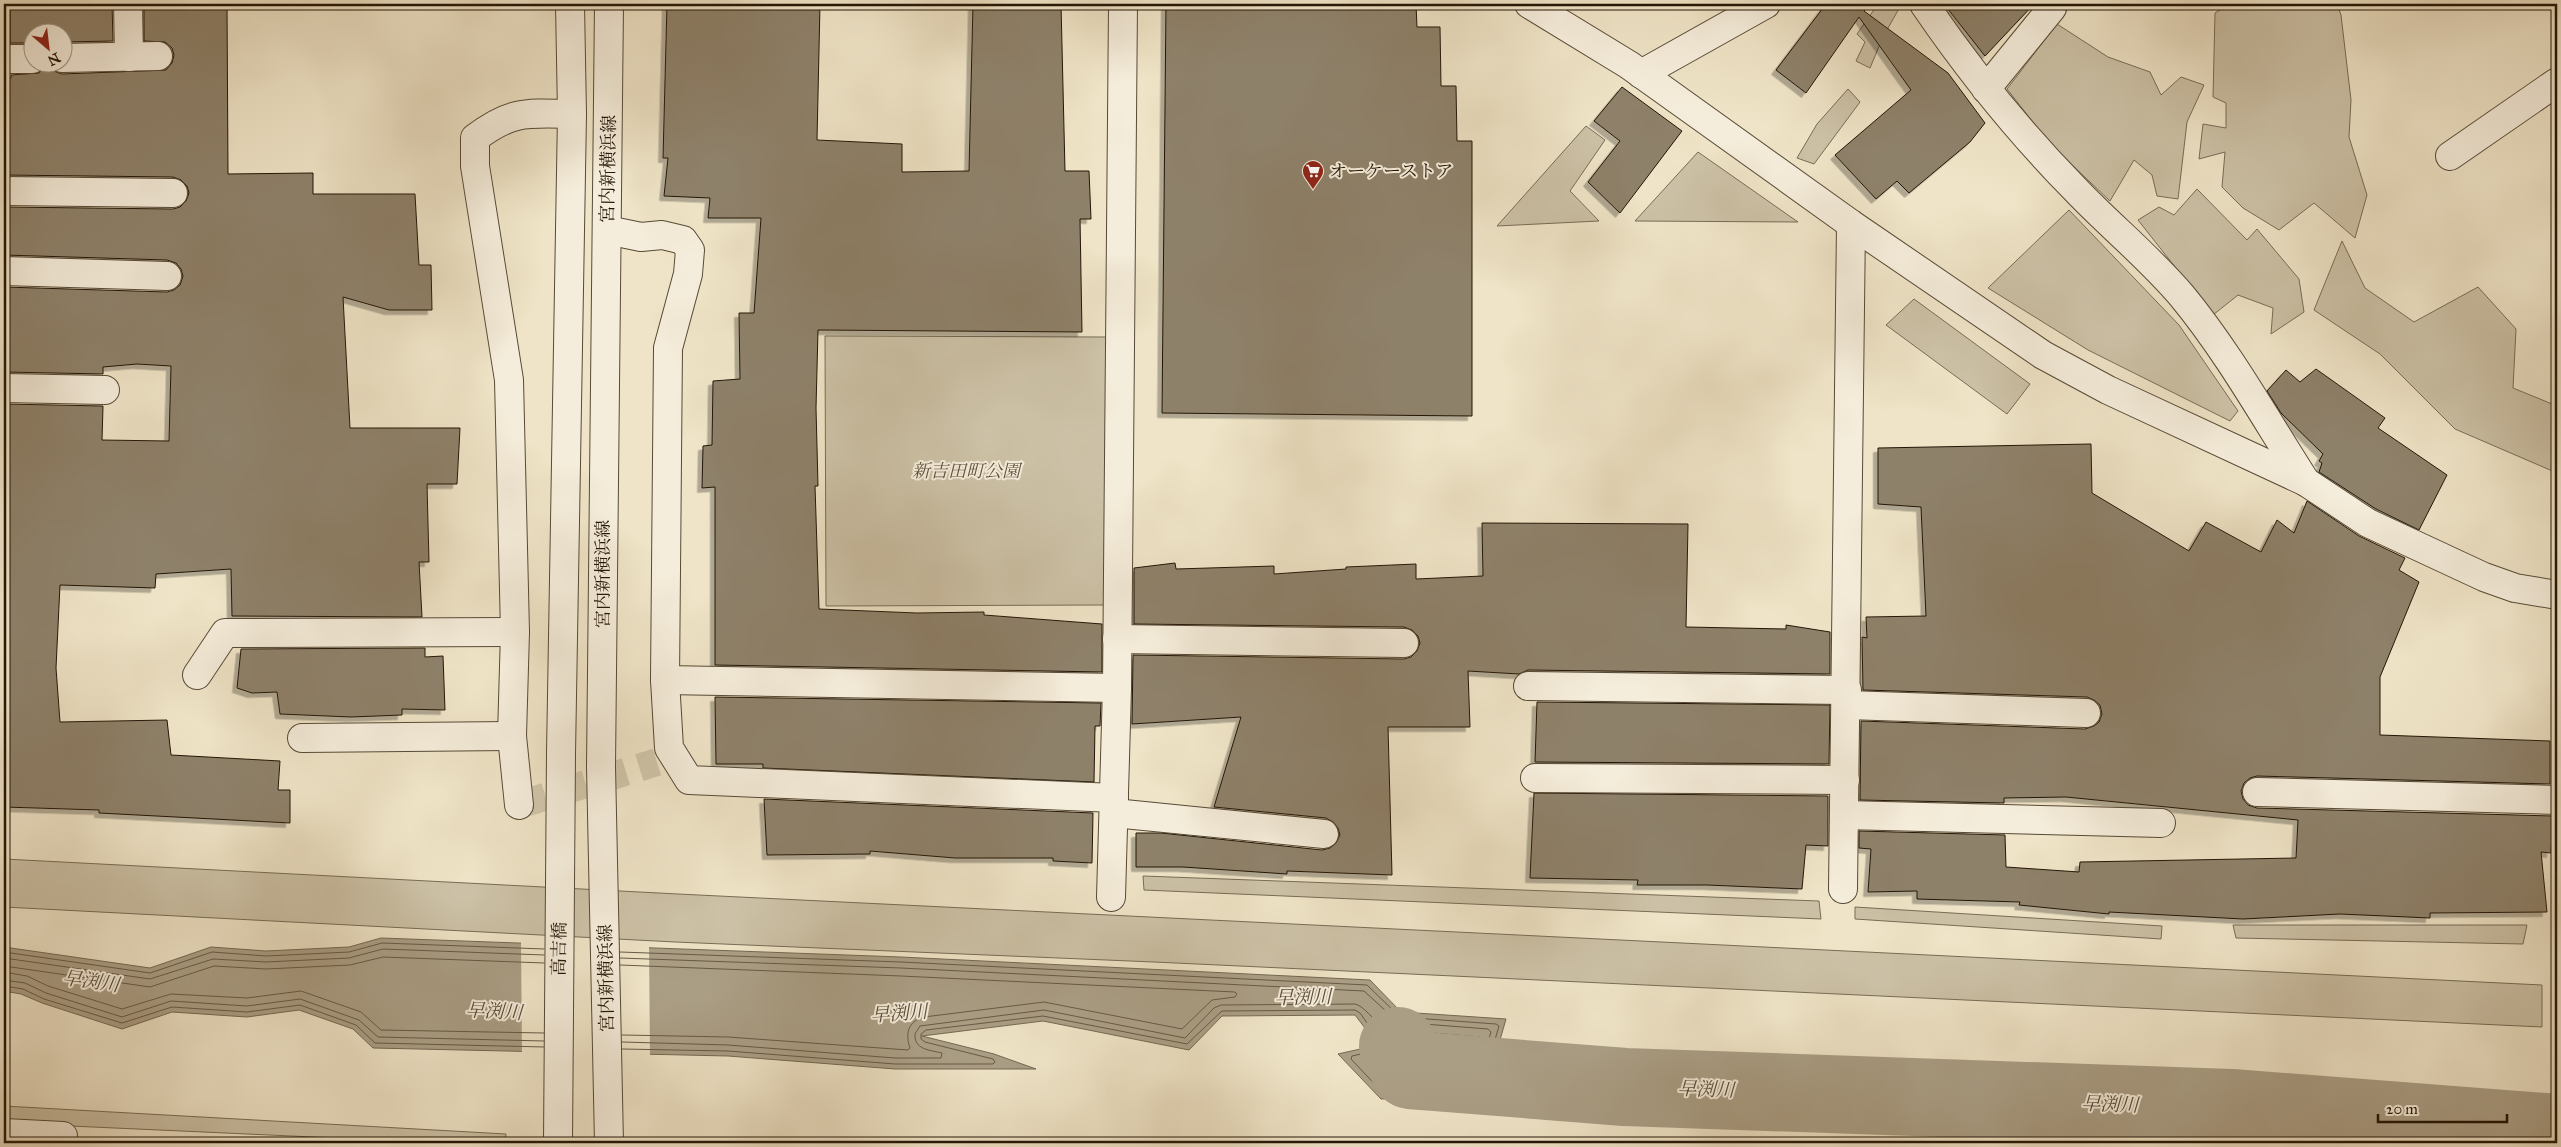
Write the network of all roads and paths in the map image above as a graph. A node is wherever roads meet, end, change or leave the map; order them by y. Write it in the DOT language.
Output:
graph roads {
  1 [pos="128,4"];
  2 [pos="570,4"];
  3 [pos="609,4"];
  4 [pos="1122,4"];
  5 [pos="1529,4"];
  6 [pos="1766,4"];
  7 [pos="1924,4"];
  8 [pos="2052,8"];
  9 [pos="129,56"];
  10 [pos="158,56"];
  11 [pos="22,58"];
  12 [pos="72,58"];
  13 [pos="4,59"];
  14 [pos="1641,74"];
  15 [pos="2557,82"];
  16 [pos="1986,89"];
  17 [pos="572,114"];
  18 [pos="2450,156"];
  19 [pos="4,191"];
  20 [pos="173,193"];
  21 [pos="1851,224"];
  22 [pos="607,230"];
  23 [pos="4,272"];
  24 [pos="167,276"];
  25 [pos="4,388"];
  26 [pos="105,390"];
  27 [pos="2306,482"];
  28 [pos="2557,595"];
  29 [pos="515,632"];
  30 [pos="1117,639"];
  31 [pos="1404,643"];
  32 [pos="197,675"];
  33 [pos="665,680"];
  34 [pos="1528,686"];
  35 [pos="1117,688"];
  36 [pos="1847,697"];
  37 [pos="2086,713"];
  38 [pos="512,736"];
  39 [pos="302,738"];
  40 [pos="1535,778"];
  41 [pos="1845,780"];
  42 [pos="2257,792"];
  43 [pos="2557,800"];
  44 [pos="520,805"];
  45 [pos="1114,806"];
  46 [pos="1844,815"];
  47 [pos="2161,823"];
  48 [pos="1324,834"];
  49 [pos="1843,889"];
  50 [pos="1111,897"];
  51 [pos="4,1133"];
  52 [pos="63,1136"];
  53 [pos="558,1143"];
  54 [pos="609,1143"];
  1 -- 9 [label="street"];
  2 -- 17 [label="street"];
  3 -- 22 [label="street, 宮内新横浜線"];
  4 -- 30 [label="street"];
  5 -- 14 [label="street"];
  6 -- 14 [label="street"];
  7 -- 16 [label="street"];
  8 -- 16 [label="street"];
  9 -- 10 [label="street"];
  9 -- 12 [label="street"];
  11 -- 13 [label="street"];
  14 -- 21 [label="street"];
  15 -- 18 [label="street"];
  16 -- 27 [label="street"];
  17 -- 29 [label="street"];
  17 -- 53 [label="street, 高吉橋, bridge"];
  19 -- 20 [label="street"];
  21 -- 27 [label="street"];
  21 -- 36 [label="street"];
  22 -- 33 [label="street"];
  22 -- 54 [label="street, 宮内新横浜線, bridge"];
  23 -- 24 [label="street"];
  25 -- 26 [label="street"];
  27 -- 28 [label="street"];
  29 -- 32 [label="street"];
  29 -- 38 [label="street"];
  30 -- 31 [label="street"];
  30 -- 35 [label="street"];
  33 -- 35 [label="street"];
  33 -- 45 [label="street"];
  34 -- 36 [label="street"];
  35 -- 45 [label="street"];
  36 -- 37 [label="street"];
  36 -- 41 [label="street"];
  38 -- 39 [label="street"];
  38 -- 44 [label="street"];
  40 -- 41 [label="street"];
  41 -- 46 [label="street"];
  42 -- 43 [label="street"];
  45 -- 48 [label="street"];
  45 -- 50 [label="street"];
  46 -- 47 [label="street"];
  46 -- 49 [label="street"];
  51 -- 52 [label="street"];
}
